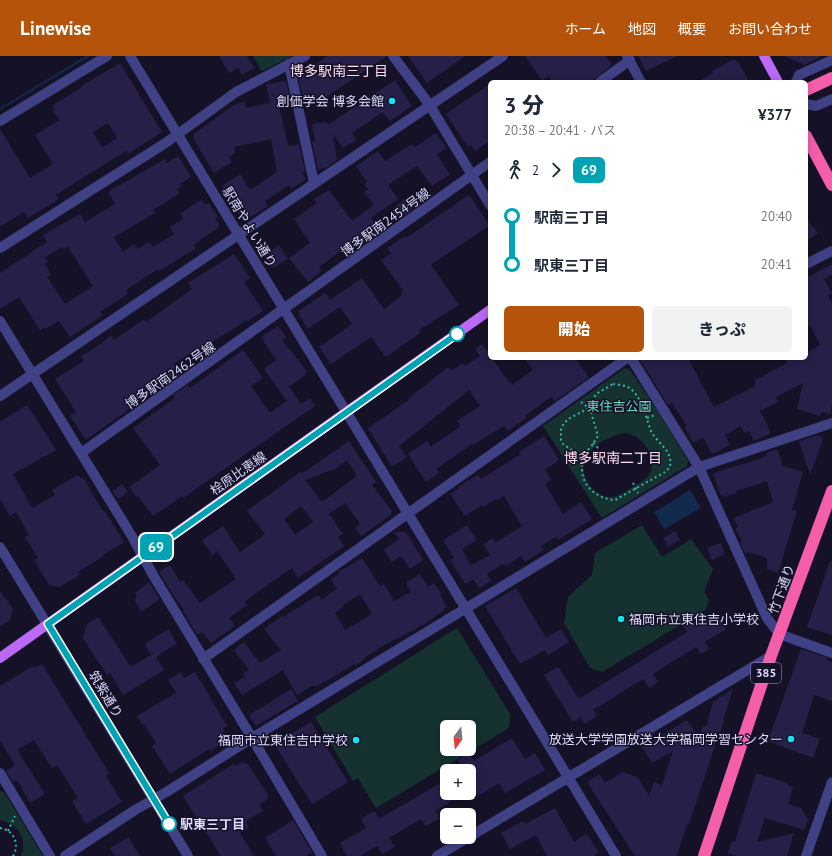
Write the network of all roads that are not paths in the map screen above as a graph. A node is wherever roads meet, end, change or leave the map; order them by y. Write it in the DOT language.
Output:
graph roads {
  1 [pos="107,56"];
  2 [pos="130,56"];
  3 [pos="305,56"];
  4 [pos="393,56"];
  5 [pos="503,56"];
  6 [pos="764,56"];
  7 [pos="628,58"];
  8 [pos="832,60"];
  9 [pos="289,64"];
  10 [pos="832,78"];
  11 [pos="602,80"];
  12 [pos="640,80"];
  13 [pos="777,80"];
  14 [pos="797,80"];
  15 [pos="808,89"];
  16 [pos="832,99"];
  17 [pos="429,104"];
  18 [pos="808,104"];
  19 [pos="0,121"];
  20 [pos="178,134"];
  21 [pos="808,140"];
  22 [pos="488,163"];
  23 [pos="472,175"];
  24 [pos="314,183"];
  25 [pos="832,185"];
  26 [pos="488,202"];
  27 [pos="239,234"];
  28 [pos="0,248"];
  29 [pos="832,251"];
  30 [pos="808,263"];
  31 [pos="284,309"];
  32 [pos="488,311"];
  33 [pos="0,321"];
  34 [pos="624,360"];
  35 [pos="632,360"];
  36 [pos="32,374"];
  37 [pos="0,396"];
  38 [pos="346,413"];
  39 [pos="832,423"];
  40 [pos="81,453"];
  41 [pos="699,467"];
  42 [pos="832,491"];
  43 [pos="408,514"];
  44 [pos="0,547"];
  45 [pos="143,556"];
  46 [pos="466,609"];
  47 [pos="48,624"];
  48 [pos="779,634"];
  49 [pos="832,653"];
  50 [pos="771,656"];
  51 [pos="0,658"];
  52 [pos="203,659"];
  53 [pos="252,738"];
  54 [pos="569,776"];
  55 [pos="2,779"];
  56 [pos="832,782"];
  57 [pos="154,798"];
  58 [pos="476,833"];
  59 [pos="457,844"];
  60 [pos="50,856"];
  61 [pos="65,856"];
  62 [pos="188,856"];
  63 [pos="322,856"];
  64 [pos="437,856"];
  65 [pos="616,856"];
  66 [pos="704,856"];
  67 [pos="806,856"];
  1 -- 19 [label="street"];
  2 -- 20 [label="street, 駅南やよい通り"];
  3 -- 9 [label="street"];
  4 -- 17 [label="street"];
  5 -- 17 [label="street"];
  6 -- 13 [label="main road"];
  7 -- 11 [label="street"];
  7 -- 12 [label="street"];
  8 -- 14 [label="street"];
  9 -- 20 [label="street"];
  9 -- 24 [label="street"];
  10 -- 15 [label="highway"];
  16 -- 18 [label="street"];
  17 -- 23 [label="street"];
  17 -- 24 [label="street"];
  20 -- 27 [label="street, 駅南やよい通り"];
  20 -- 28 [label="street"];
  21 -- 25 [label="highway"];
  22 -- 23 [label="street, 博多駅南2454号線"];
  23 -- 26 [label="street"];
  23 -- 31 [label="street, 博多駅南2454号線"];
  24 -- 27 [label="street"];
  27 -- 31 [label="street, 駅南やよい通り"];
  27 -- 36 [label="street"];
  29 -- 30 [label="street"];
  31 -- 38 [label="street, 駅南やよい通り"];
  31 -- 40 [label="street, 博多駅南2462号線"];
  32 -- 38 [label="main road, 桧原比恵線"];
  33 -- 36 [label="street"];
  34 -- 43 [label="street"];
  35 -- 41 [label="street"];
  36 -- 37 [label="street"];
  36 -- 40 [label="street"];
  38 -- 43 [label="street, 駅南やよい通り"];
  38 -- 45 [label="main road, 桧原比恵線"];
  39 -- 41 [label="street"];
  40 -- 45 [label="street"];
  41 -- 46 [label="street"];
  41 -- 48 [label="street"];
  42 -- 48 [label="highway, 竹下通り / 385"];
  43 -- 46 [label="street, 駅南やよい通り"];
  43 -- 52 [label="street"];
  44 -- 47 [label="street, 筑紫通り"];
  45 -- 47 [label="main road, 桧原比恵線"];
  45 -- 52 [label="street"];
  46 -- 53 [label="street"];
  46 -- 54 [label="street, 駅南やよい通り"];
  47 -- 51 [label="main road, 桧原比恵線"];
  47 -- 57 [label="street, 筑紫通り"];
  48 -- 49 [label="street"];
  48 -- 50 [label="highway, 竹下通り / 385"];
  50 -- 54 [label="street"];
  50 -- 66 [label="highway, 竹下通り / 385"];
  52 -- 53 [label="street"];
  53 -- 57 [label="street"];
  53 -- 63 [label="street"];
  54 -- 58 [label="street"];
  54 -- 65 [label="street, 駅南やよい通り"];
  55 -- 60 [label="street"];
  56 -- 67 [label="street"];
  57 -- 61 [label="street"];
  57 -- 62 [label="street, 筑紫通り"];
  59 -- 64 [label="street"];
}
